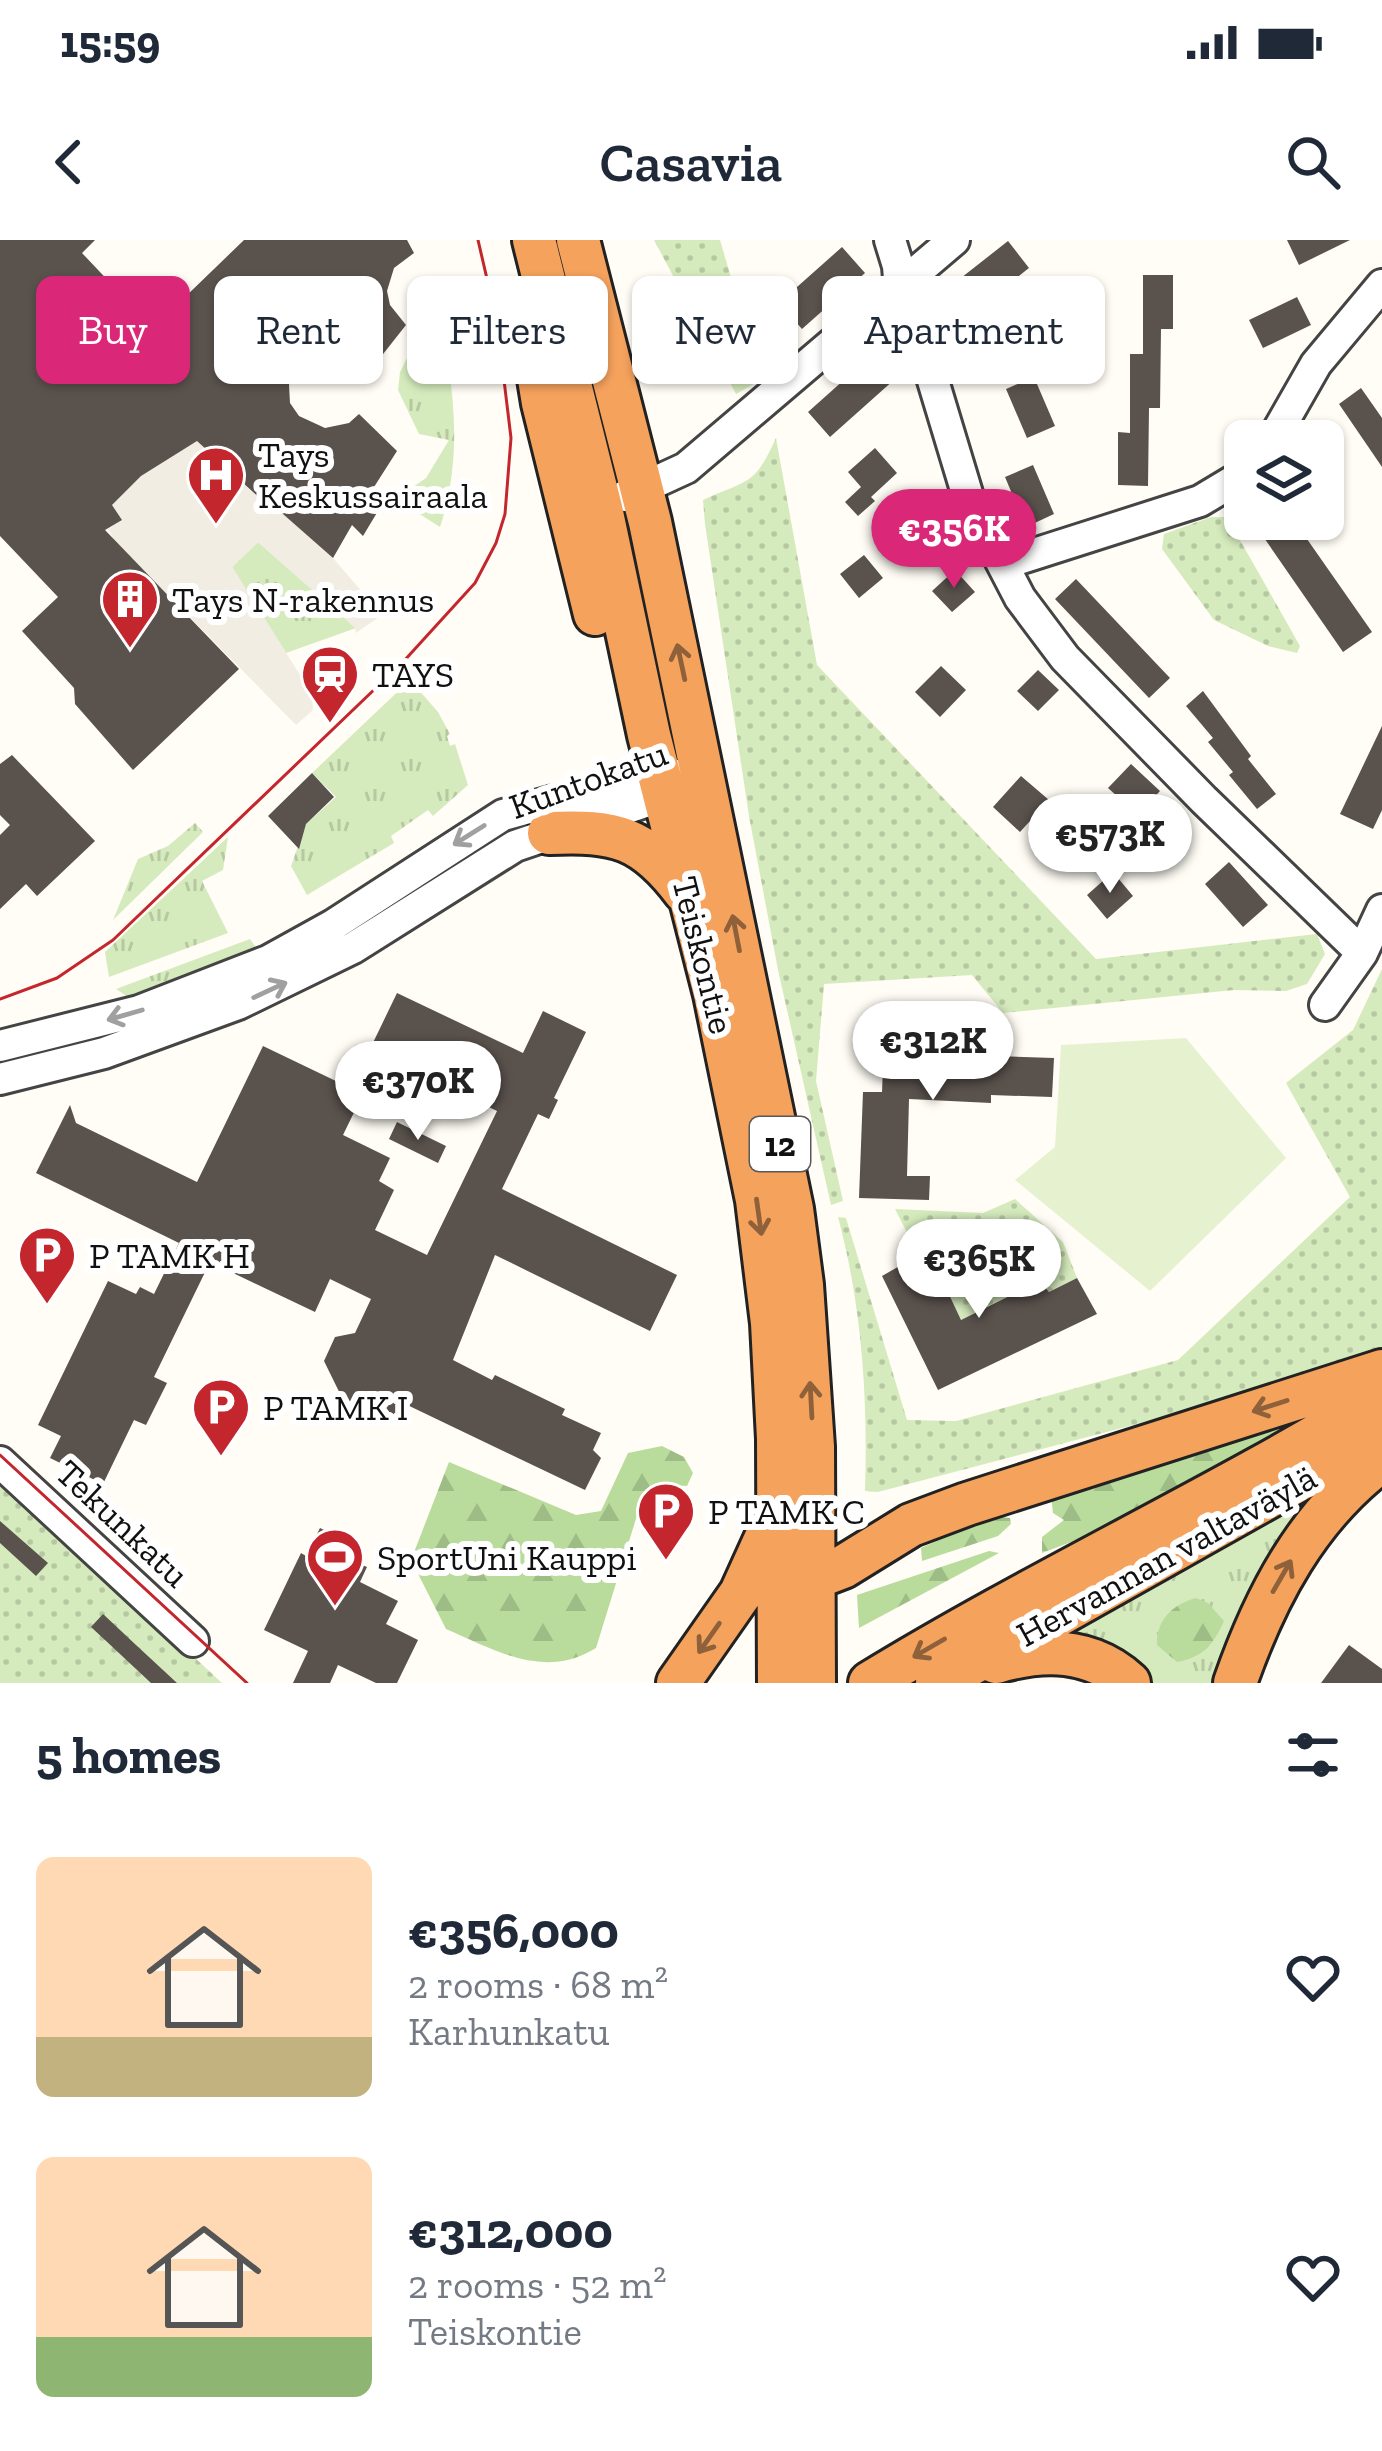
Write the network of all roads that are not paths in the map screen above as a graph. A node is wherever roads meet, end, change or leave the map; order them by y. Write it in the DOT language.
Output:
graph roads {
  1 [pos="514,240"];
  2 [pos="534,240"];
  3 [pos="578,240"];
  4 [pos="890,240"];
  5 [pos="954,240"];
  6 [pos="897,276"];
  7 [pos="912,276"];
  8 [pos="1382,285"];
  9 [pos="822,352"];
  10 [pos="934,384"];
  11 [pos="1284,420"];
  12 [pos="642,487"];
  13 [pos="1224,487"];
  14 [pos="587,517"];
  15 [pos="1003,564"];
  16 [pos="705,776"];
  17 [pos="662,786"];
  18 [pos="549,833"];
  19 [pos="689,898"];
  20 [pos="1382,910"];
  21 [pos="1362,953"];
  22 [pos="1324,1005"];
  23 [pos="0,1046"];
  24 [pos="0,1079"];
  25 [pos="1382,1371"];
  26 [pos="1382,1397"];
  27 [pos="1382,1433"];
  28 [pos="1382,1460"];
  29 [pos="0,1462"];
  30 [pos="795,1517"];
  31 [pos="911,1525"];
  32 [pos="777,1588"];
  33 [pos="193,1641"];
  34 [pos="799,1661"];
  35 [pos="943,1679"];
  36 [pos="678,1683"];
  37 [pos="870,1683"];
  38 [pos="1129,1683"];
  39 [pos="1235,1683"];
  1 -- 14 [label="highway, 12"];
  2 -- 14 [label="highway, Teiskontie / 12"];
  3 -- 12 [label="highway, Teiskontie / 12"];
  4 -- 6 [label="street"];
  5 -- 7 [label="street"];
  8 -- 11 [label="street"];
  9 -- 12 [label="street"];
  10 -- 15 [label="street"];
  12 -- 14 [label="street"];
  16 -- 12 [label="highway, Teiskontie / 12, one-way"];
  13 -- 15 [label="street"];
  14 -- 17 [label="highway, Teiskontie / 12"];
  15 -- 21 [label="street"];
  16 -- 17 [label="street, Kuntokatu"];
  30 -- 16 [label="highway, Teiskontie / 12, one-way"];
  17 -- 18 [label="street, Kuntokatu"];
  17 -- 19 [label="highway, Teiskontie / 12"];
  17 -- 23 [label="street, Kuntokatu, one-way"];
  18 -- 19 [label="highway"];
  24 -- 18 [label="street, Kuntokatu, one-way"];
  19 -- 30 [label="highway, Teiskontie / 12, one-way"];
  20 -- 21 [label="street"];
  21 -- 22 [label="street"];
  25 -- 31 [label="highway, one-way"];
  26 -- 37 [label="highway, Hervannan valtaväylä, one-way"];
  27 -- 35 [label="highway, Hervannan valtaväylä"];
  39 -- 28 [label="highway, one-way"];
  29 -- 33 [label="street, Tekunkatu"];
  30 -- 31 [label="highway"];
  30 -- 32 [label="highway, Teiskontie / 12"];
  30 -- 32 [label="highway, 12"];
  31 -- 32 [label="highway"];
  32 -- 34 [label="highway, Teiskontie / 12"];
  32 -- 36 [label="highway, 12, one-way"];
  35 -- 38 [label="highway"];
}
